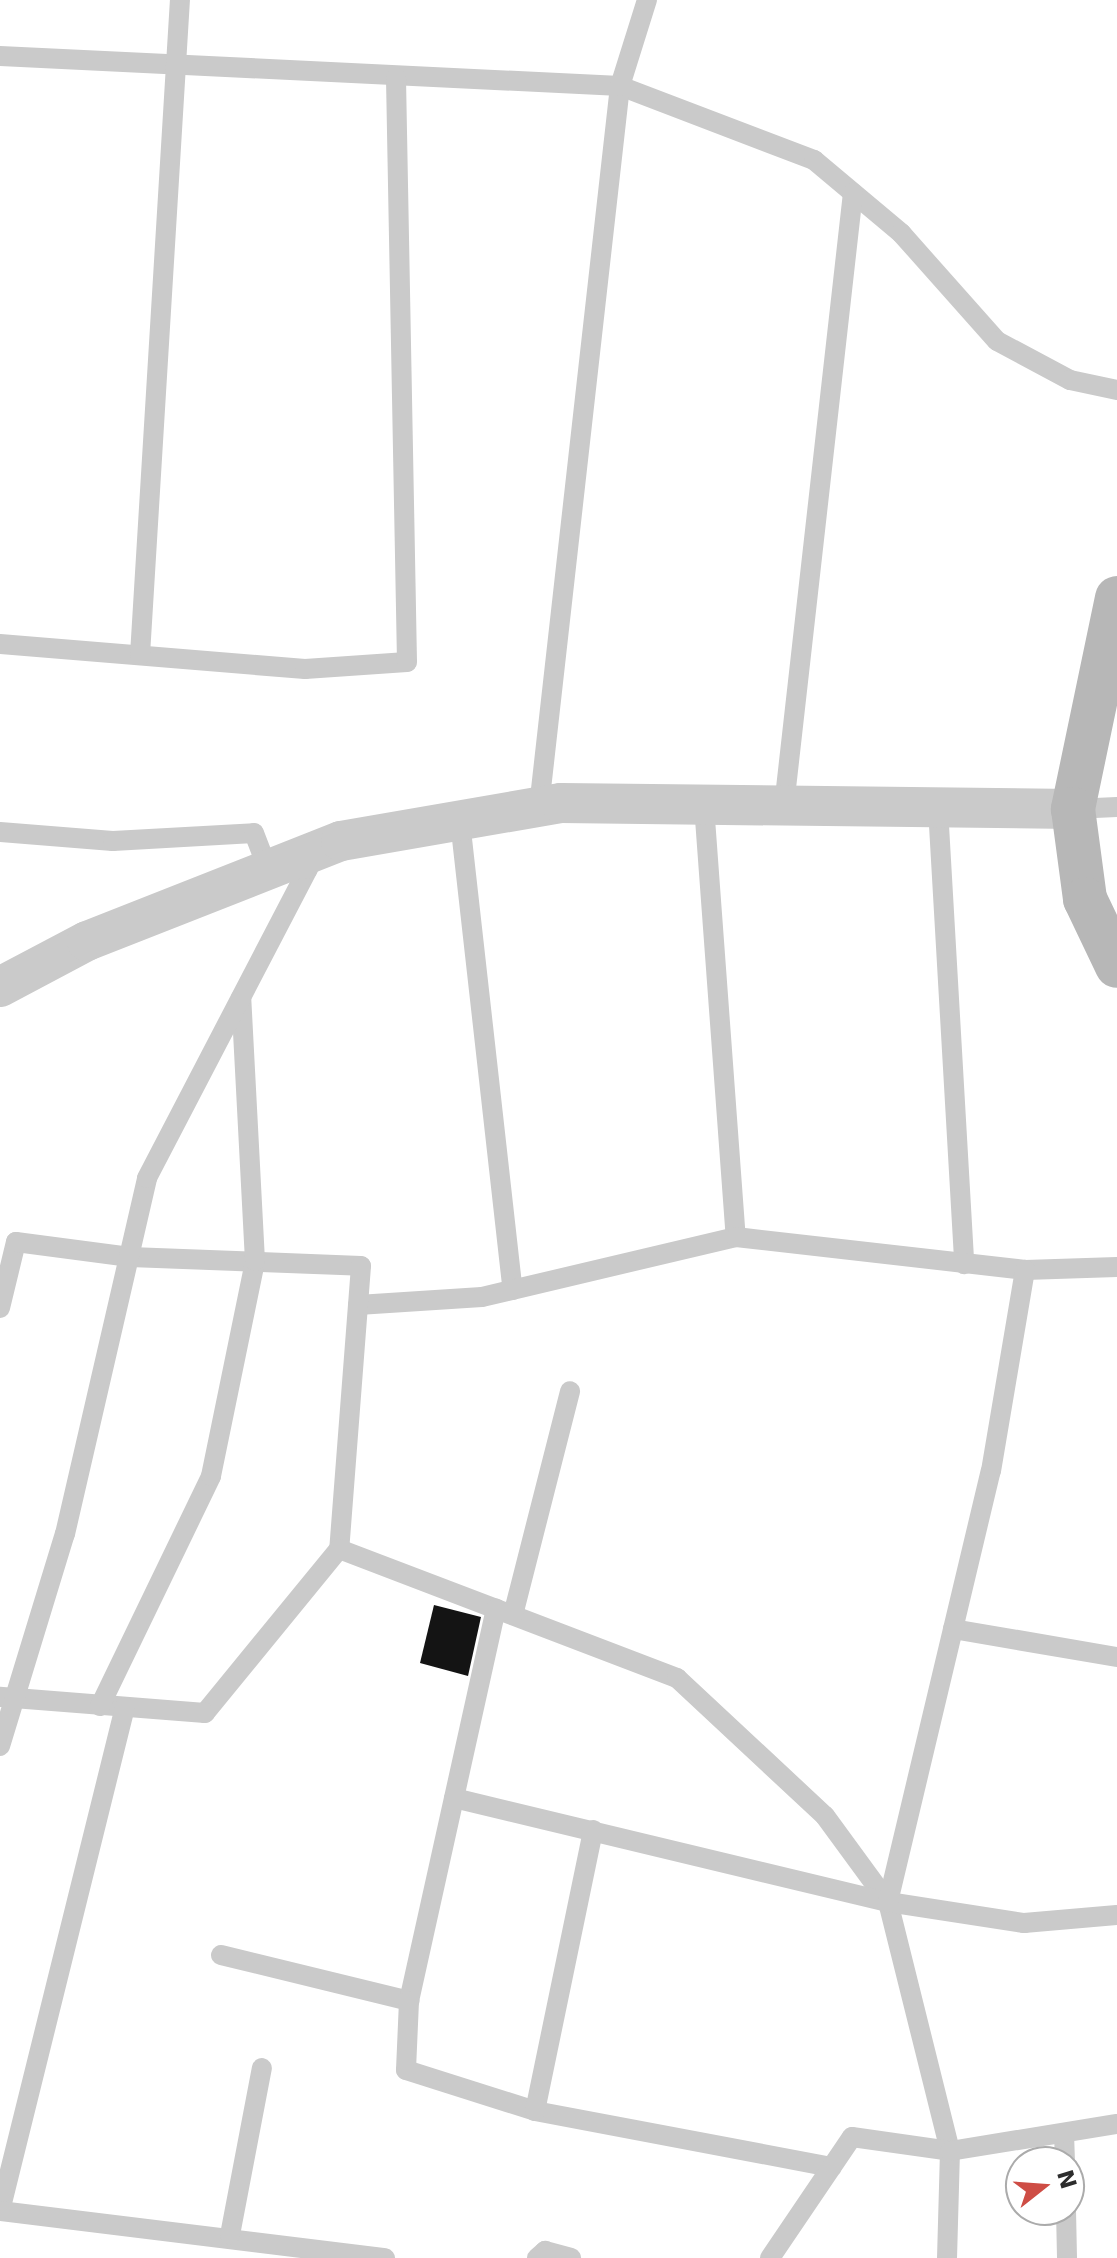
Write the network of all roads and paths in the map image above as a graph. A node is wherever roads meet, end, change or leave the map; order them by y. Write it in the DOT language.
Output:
graph roads {
  1 [pos="180,0"];
  2 [pos="647,0"];
  3 [pos="0,56"];
  4 [pos="177,65"];
  5 [pos="396,78"];
  6 [pos="620,86"];
  7 [pos="853,193"];
  8 [pos="1117,390"];
  9 [pos="1117,598"];
  10 [pos="0,644"];
  11 [pos="140,655"];
  12 [pos="704,805"];
  13 [pos="784,806"];
  14 [pos="539,807"];
  15 [pos="1117,807"];
  16 [pos="938,808"];
  17 [pos="1073,809"];
  18 [pos="460,821"];
  19 [pos="0,832"];
  20 [pos="307,854"];
  21 [pos="268,870"];
  22 [pos="1117,966"];
  23 [pos="0,987"];
  24 [pos="241,997"];
  25 [pos="736,1237"];
  26 [pos="130,1257"];
  27 [pos="255,1261"];
  28 [pos="964,1264"];
  29 [pos="1117,1267"];
  30 [pos="1025,1270"];
  31 [pos="513,1290"];
  32 [pos="358,1305"];
  33 [pos="0,1308"];
  34 [pos="570,1391"];
  35 [pos="339,1549"];
  36 [pos="504,1612"];
  37 [pos="953,1629"];
  38 [pos="1117,1657"];
  39 [pos="7,1698"];
  40 [pos="100,1706"];
  41 [pos="125,1707"];
  42 [pos="0,1746"];
  43 [pos="454,1798"];
  44 [pos="593,1830"];
  45 [pos="888,1902"];
  46 [pos="1117,1915"];
  47 [pos="221,1955"];
  48 [pos="409,2001"];
  49 [pos="262,2068"];
  50 [pos="535,2111"];
  51 [pos="1117,2124"];
  52 [pos="1064,2133"];
  53 [pos="1064,2146"];
  54 [pos="950,2151"];
  55 [pos="832,2167"];
  56 [pos="0,2211"];
  57 [pos="1066,2226"];
  58 [pos="230,2235"];
  59 [pos="385,2258"];
  60 [pos="537,2258"];
  61 [pos="571,2258"];
  62 [pos="770,2258"];
  63 [pos="947,2258"];
  64 [pos="1067,2258"];
  1 -- 4 [label="lane"];
  2 -- 6 [label="lane"];
  3 -- 4 [label="lane"];
  4 -- 5 [label="lane"];
  4 -- 11 [label="lane"];
  5 -- 6 [label="lane"];
  5 -- 11 [label="lane"];
  6 -- 7 [label="lane"];
  6 -- 14 [label="lane"];
  7 -- 8 [label="lane"];
  7 -- 13 [label="lane"];
  9 -- 17 [label="street"];
  10 -- 11 [label="lane"];
  12 -- 13 [label="street"];
  12 -- 14 [label="street"];
  12 -- 25 [label="lane"];
  13 -- 16 [label="street"];
  14 -- 18 [label="street"];
  15 -- 17 [label="lane"];
  16 -- 17 [label="street"];
  16 -- 28 [label="lane"];
  17 -- 22 [label="street"];
  18 -- 20 [label="street"];
  18 -- 31 [label="lane"];
  19 -- 21 [label="lane"];
  20 -- 21 [label="street"];
  20 -- 24 [label="lane"];
  21 -- 23 [label="street"];
  24 -- 26 [label="lane"];
  24 -- 27 [label="lane"];
  25 -- 28 [label="lane"];
  25 -- 31 [label="lane"];
  26 -- 27 [label="lane"];
  26 -- 33 [label="lane"];
  26 -- 39 [label="lane"];
  27 -- 32 [label="lane"];
  27 -- 40 [label="lane"];
  28 -- 30 [label="lane"];
  29 -- 30 [label="lane"];
  30 -- 37 [label="lane"];
  31 -- 32 [label="lane"];
  32 -- 35 [label="lane"];
  34 -- 36 [label="lane"];
  35 -- 36 [label="lane"];
  35 -- 41 [label="lane"];
  36 -- 43 [label="lane"];
  36 -- 45 [label="lane"];
  37 -- 38 [label="lane"];
  37 -- 45 [label="lane"];
  39 -- 40 [label="lane"];
  39 -- 42 [label="lane"];
  40 -- 41 [label="lane"];
  41 -- 56 [label="lane"];
  43 -- 44 [label="lane"];
  43 -- 48 [label="lane"];
  44 -- 45 [label="lane"];
  44 -- 50 [label="lane"];
  45 -- 46 [label="lane"];
  45 -- 54 [label="lane"];
  47 -- 48 [label="lane"];
  48 -- 50 [label="lane"];
  49 -- 58 [label="lane"];
  50 -- 55 [label="lane"];
  51 -- 52 [label="lane"];
  52 -- 53 [label="lane"];
  52 -- 54 [label="lane"];
  54 -- 55 [label="lane"];
  54 -- 63 [label="lane"];
  55 -- 62 [label="lane"];
  56 -- 58 [label="lane"];
  57 -- 64 [label="lane"];
  58 -- 59 [label="lane"];
  60 -- 61 [label="lane"];
}
